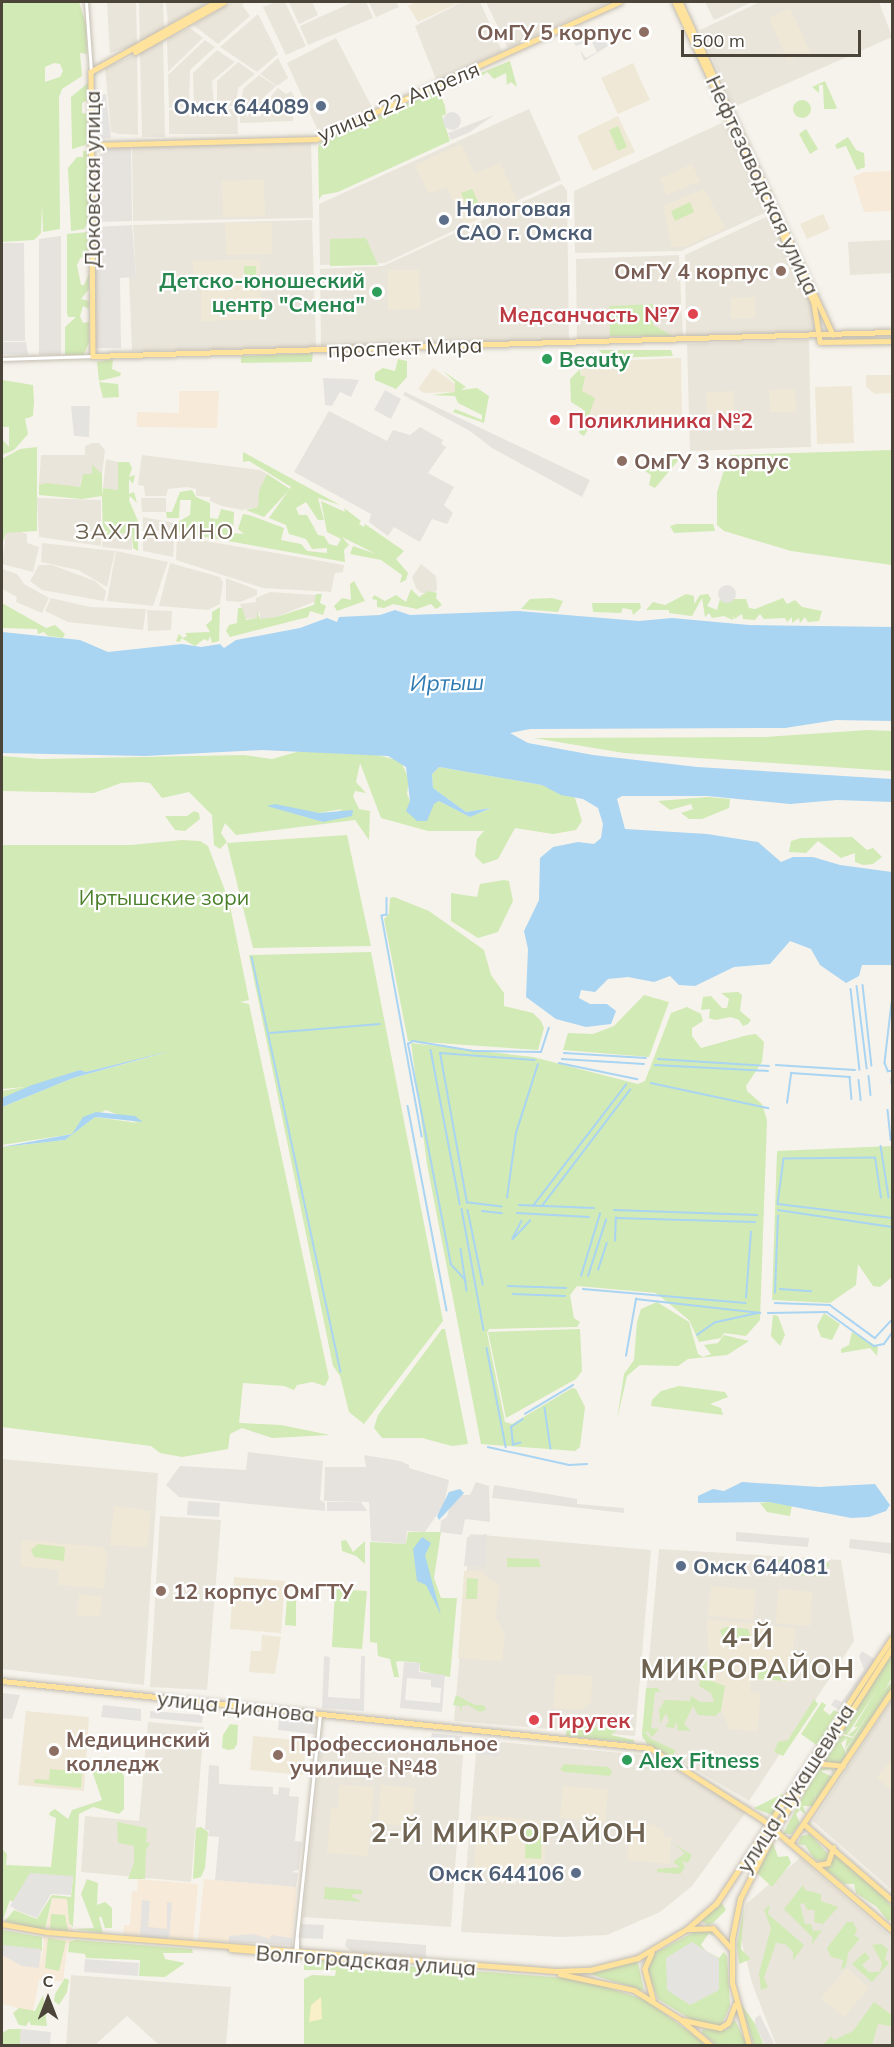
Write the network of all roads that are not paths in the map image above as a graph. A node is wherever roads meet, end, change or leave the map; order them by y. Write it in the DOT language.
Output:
graph roads {
  1 [pos="86,2"];
  2 [pos="217,2"];
  3 [pos="224,2"];
  4 [pos="619,2"];
  5 [pos="675,2"];
  6 [pos="680,2"];
  7 [pos="91,75"];
  8 [pos="92,145"];
  9 [pos="892,332"];
  10 [pos="841,334"];
  11 [pos="833,335"];
  12 [pos="819,339"];
  13 [pos="892,341"];
  14 [pos="841,342"];
  15 [pos="827,343"];
  16 [pos="93,356"];
  17 [pos="2,359"];
  18 [pos="892,1638"];
  19 [pos="892,1648"];
  20 [pos="2,1682"];
  21 [pos="892,1691"];
  22 [pos="320,1715"];
  23 [pos="814,1762"];
  24 [pos="843,1766"];
  25 [pos="805,1825"];
  26 [pos="770,1826"];
  27 [pos="775,1830"];
  28 [pos="791,1842"];
  29 [pos="833,1848"];
  30 [pos="755,1849"];
  31 [pos="759,1861"];
  32 [pos="746,1862"];
  33 [pos="817,1865"];
  34 [pos="755,1868"];
  35 [pos="892,1900"];
  36 [pos="2,1926"];
  37 [pos="687,1929"];
  38 [pos="892,1930"];
  39 [pos="296,1941"];
  40 [pos="281,1950"];
  41 [pos="731,1950"];
  42 [pos="654,1951"];
  43 [pos="310,1952"];
  44 [pos="296,1953"];
  45 [pos="653,2000"];
  46 [pos="736,2004"];
  47 [pos="681,2019"];
  48 [pos="712,2046"];
  49 [pos="749,2046"];
  1 -- 7 [label="street, Доковская улица"];
  2 -- 7 [label="main road"];
  3 -- 7 [label="main road"];
  4 -- 8 [label="main road, улица 22 Апреля"];
  5 -- 12 [label="main road, Нефтезаводская улица"];
  6 -- 11 [label="main road, Нефтезаводская улица"];
  7 -- 8 [label="main road, Доковская улица"];
  8 -- 16 [label="main road, Доковская улица"];
  9 -- 10 [label="main road, проспект Мира"];
  10 -- 11 [label="main road, проспект Мира"];
  10 -- 14 [label="main road"];
  11 -- 12 [label="main road, проспект Мира"];
  11 -- 15 [label="main road"];
  12 -- 15 [label="main road, проспект Мира"];
  12 -- 16 [label="main road, проспект Мира"];
  13 -- 14 [label="main road, проспект Мира"];
  14 -- 15 [label="main road, проспект Мира"];
  16 -- 17 [label="street, проспект Мира"];
  18 -- 23 [label="main road, улица Лукашевича"];
  19 -- 23 [label="main road, улица Лукашевича"];
  20 -- 22 [label="main road, улица Дианова"];
  21 -- 24 [label="main road"];
  22 -- 26 [label="main road, улица Дианова"];
  22 -- 39 [label="street"];
  23 -- 24 [label="main road"];
  23 -- 26 [label="main road, улица Лукашевича"];
  23 -- 27 [label="main road, улица Лукашевича"];
  24 -- 25 [label="main road"];
  25 -- 28 [label="main road"];
  25 -- 29 [label="main road"];
  26 -- 27 [label="main road, улица Дианова"];
  26 -- 30 [label="main road, улица Лукашевича"];
  27 -- 28 [label="main road, улица Дианова"];
  27 -- 31 [label="main road, улица Лукашевича"];
  28 -- 33 [label="main road, улица Дианова"];
  29 -- 33 [label="main road"];
  29 -- 35 [label="main road"];
  30 -- 31 [label="main road"];
  30 -- 32 [label="main road, улица Лукашевича"];
  31 -- 34 [label="main road, улица Лукашевича"];
  32 -- 34 [label="main road"];
  32 -- 37 [label="main road, улица Лукашевича"];
  33 -- 38 [label="main road, улица Дианова"];
  34 -- 41 [label="main road, улица Лукашевича"];
  36 -- 40 [label="main road, Волгоградская улица"];
  36 -- 44 [label="main road, Волгоградская улица"];
  37 -- 41 [label="main road"];
  37 -- 42 [label="main road, Волгоградская улица"];
  39 -- 40 [label="street"];
  39 -- 43 [label="street"];
  39 -- 44 [label="street"];
  40 -- 44 [label="main road, Волгоградская улица"];
  41 -- 46 [label="main road"];
  42 -- 43 [label="main road, Волгоградская улица"];
  42 -- 45 [label="main road"];
  43 -- 44 [label="main road, Волгоградская улица"];
  44 -- 45 [label="main road, Волгоградская улица"];
  45 -- 47 [label="main road, Волгоградская улица"];
  46 -- 47 [label="main road"];
  46 -- 49 [label="main road"];
  47 -- 48 [label="main road, Волгоградская улица"];
}
